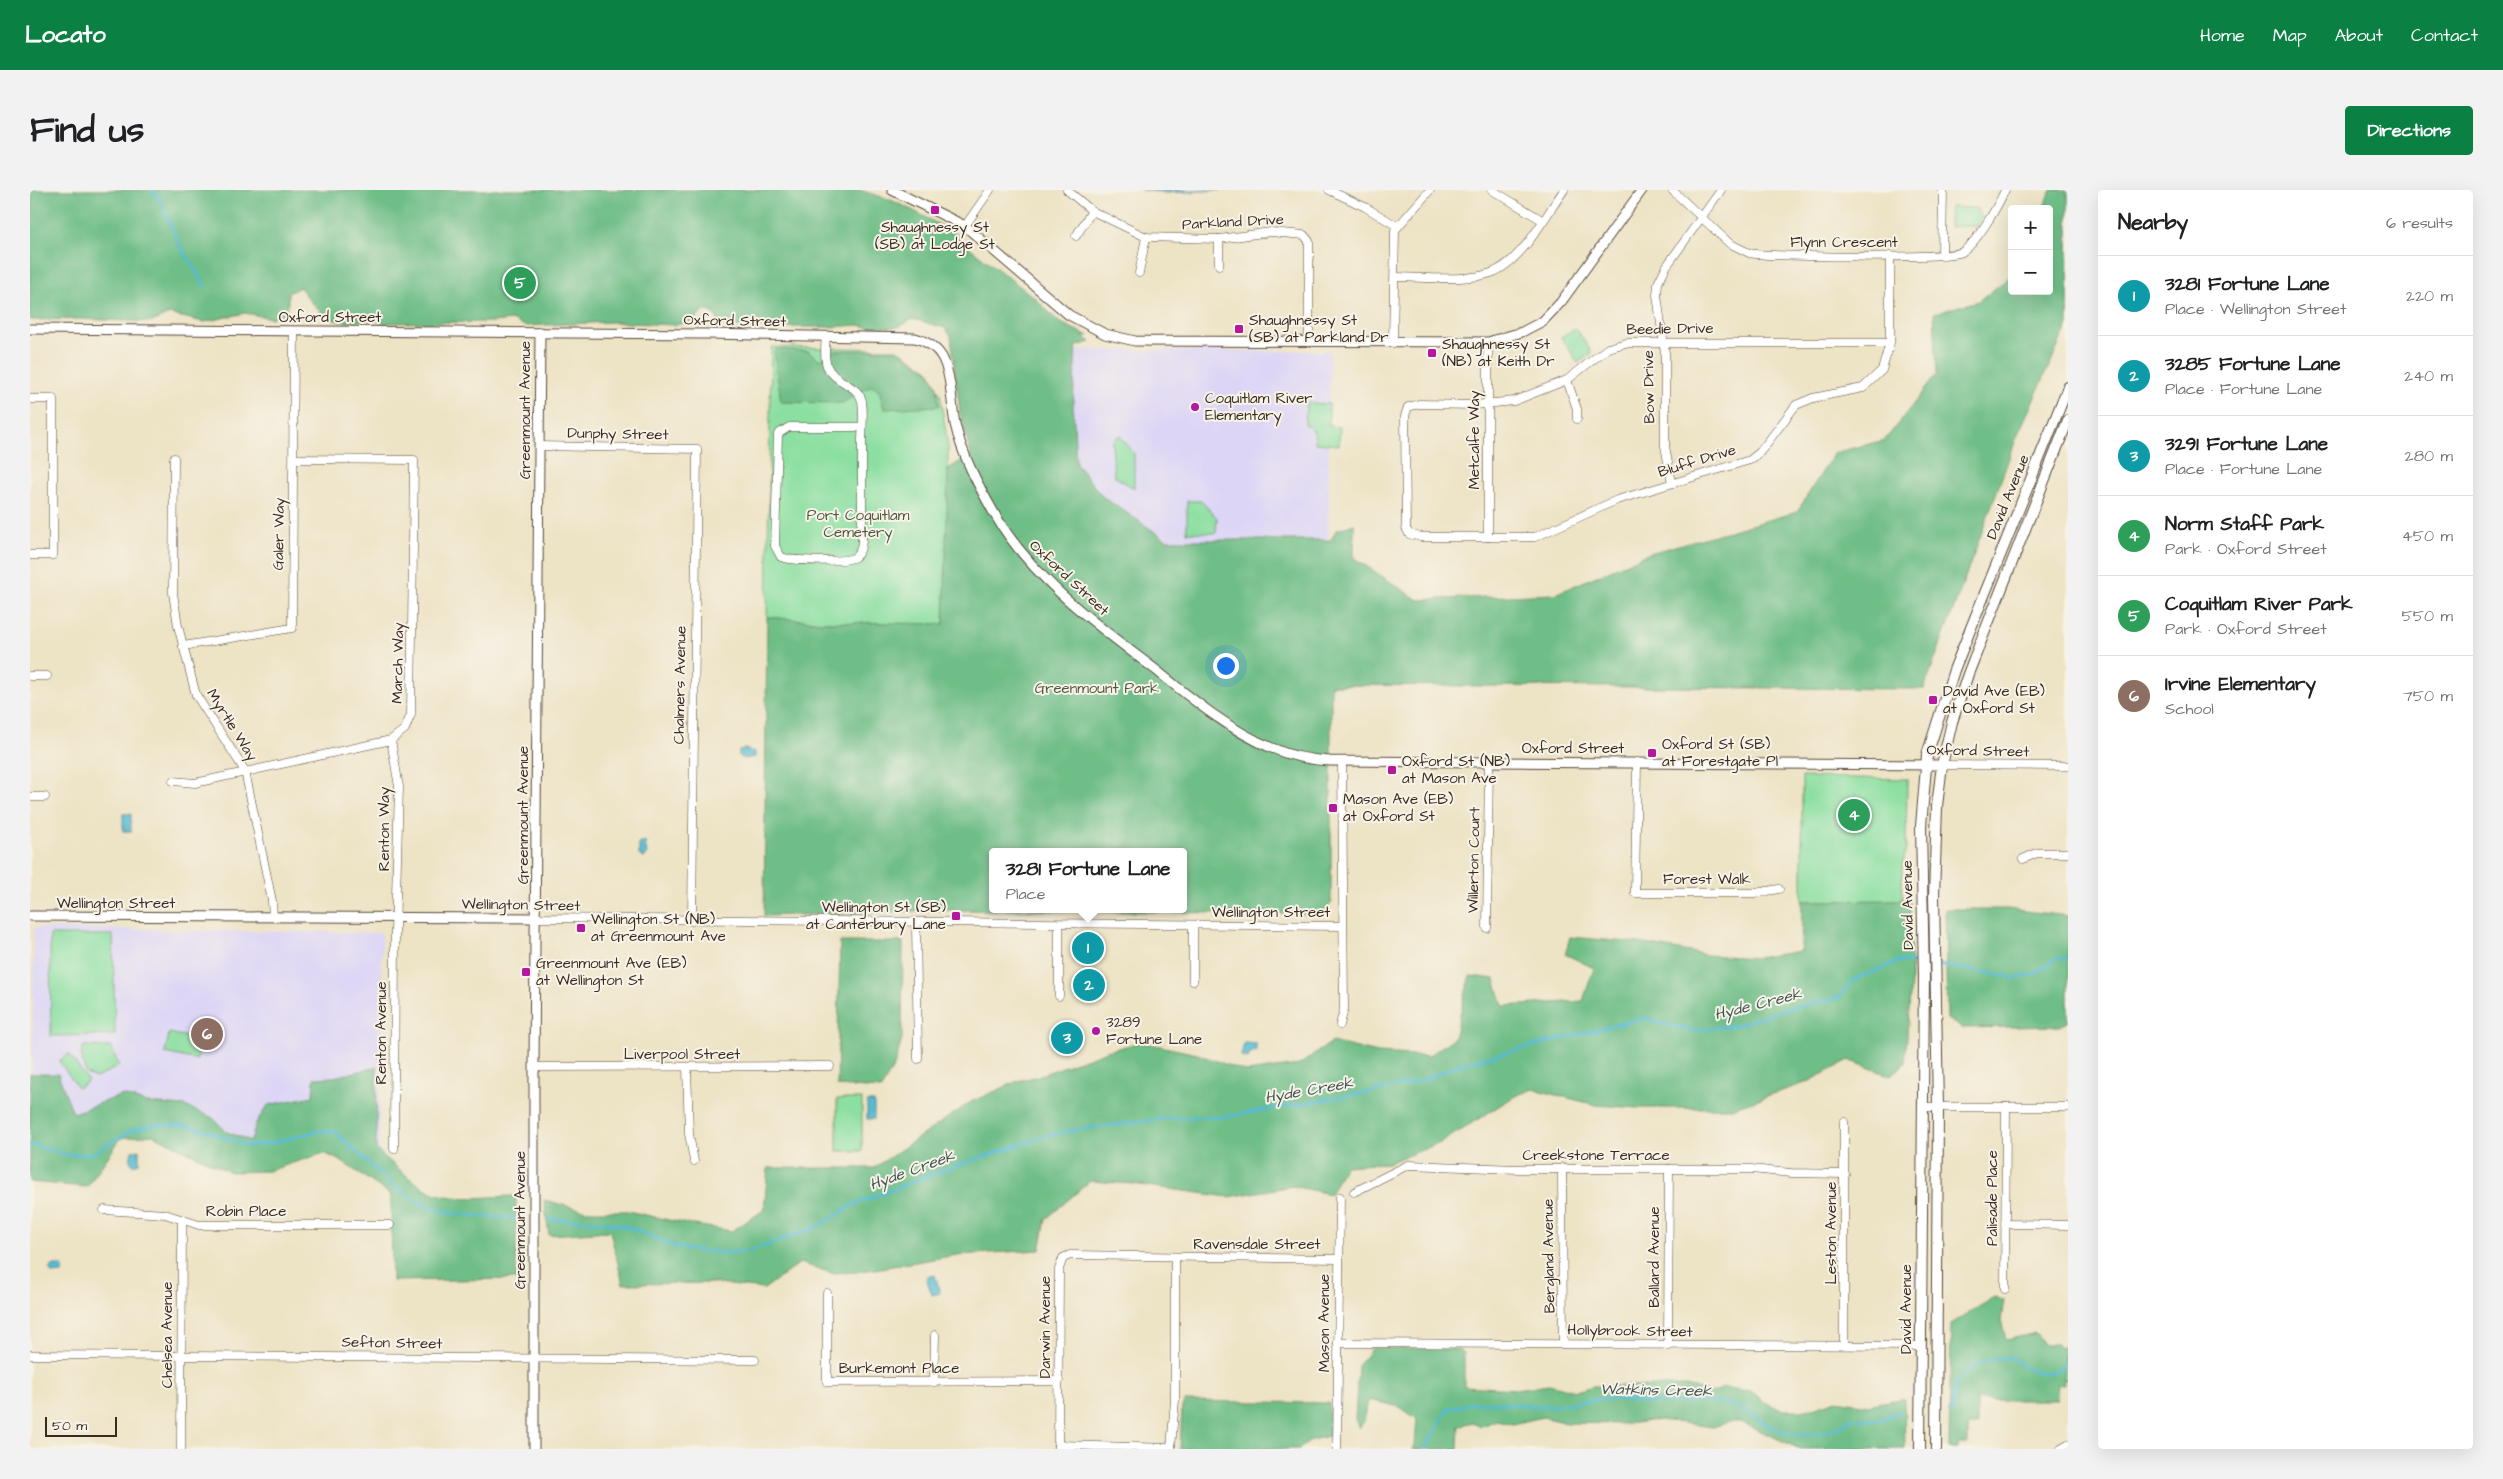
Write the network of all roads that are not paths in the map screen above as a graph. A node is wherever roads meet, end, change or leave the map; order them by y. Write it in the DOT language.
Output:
graph roads {
  1 [pos="892,190"];
  2 [pos="990,190"];
  3 [pos="1067,190"];
  4 [pos="1329,190"];
  5 [pos="1430,190"];
  6 [pos="1492,190"];
  7 [pos="1564,190"];
  8 [pos="1642,190"];
  9 [pos="1672,190"];
  10 [pos="1721,190"];
  11 [pos="1943,190"];
  12 [pos="2005,190"];
  13 [pos="1092,211"];
  14 [pos="1701,218"];
  15 [pos="1542,220"];
  16 [pos="965,226"];
  17 [pos="1397,226"];
  18 [pos="1076,236"];
  19 [pos="1146,236"];
  20 [pos="1218,239"];
  21 [pos="1890,256"];
  22 [pos="1942,256"];
  23 [pos="1219,265"];
  24 [pos="1139,273"];
  25 [pos="1395,277"];
  26 [pos="30,329"];
  27 [pos="294,331"];
  28 [pos="540,332"];
  29 [pos="826,336"];
  30 [pos="1309,342"];
  31 [pos="1488,342"];
  32 [pos="1662,342"];
  33 [pos="1393,343"];
  34 [pos="1890,343"];
  35 [pos="1567,380"];
  36 [pos="2068,386"];
  37 [pos="30,399"];
  38 [pos="1488,404"];
  39 [pos="1577,419"];
  40 [pos="2068,420"];
  41 [pos="862,427"];
  42 [pos="539,446"];
  43 [pos="696,449"];
  44 [pos="174,458"];
  45 [pos="294,459"];
  46 [pos="1672,483"];
  47 [pos="1410,534"];
  48 [pos="1488,537"];
  49 [pos="30,555"];
  50 [pos="183,646"];
  51 [pos="30,676"];
  52 [pos="47,676"];
  53 [pos="391,740"];
  54 [pos="1342,761"];
  55 [pos="1489,761"];
  56 [pos="1637,762"];
  57 [pos="1926,765"];
  58 [pos="1942,765"];
  59 [pos="2068,766"];
  60 [pos="245,771"];
  61 [pos="173,781"];
  62 [pos="30,797"];
  63 [pos="45,797"];
  64 [pos="2068,853"];
  65 [pos="2024,859"];
  66 [pos="1779,889"];
  67 [pos="30,916"];
  68 [pos="273,917"];
  69 [pos="396,918"];
  70 [pos="536,918"];
  71 [pos="692,921"];
  72 [pos="916,923"];
  73 [pos="1059,924"];
  74 [pos="1193,926"];
  75 [pos="1342,926"];
  76 [pos="1487,928"];
  77 [pos="1193,981"];
  78 [pos="1058,996"];
  79 [pos="1340,1025"];
  80 [pos="918,1059"];
  81 [pos="830,1066"];
  82 [pos="534,1067"];
  83 [pos="687,1067"];
  84 [pos="2006,1106"];
  85 [pos="1922,1107"];
  86 [pos="1938,1107"];
  87 [pos="2068,1107"];
  88 [pos="1844,1122"];
  89 [pos="394,1149"];
  90 [pos="694,1161"];
  91 [pos="1562,1168"];
  92 [pos="1668,1169"];
  93 [pos="1845,1174"];
  94 [pos="1354,1192"];
  95 [pos="1340,1197"];
  96 [pos="104,1210"];
  97 [pos="182,1220"];
  98 [pos="2005,1224"];
  99 [pos="390,1225"];
  100 [pos="2068,1225"];
  101 [pos="1175,1258"];
  102 [pos="1338,1259"];
  103 [pos="2005,1289"];
  104 [pos="827,1293"];
  105 [pos="935,1335"];
  106 [pos="1338,1343"];
  107 [pos="1563,1344"];
  108 [pos="1844,1345"];
  109 [pos="1668,1346"];
  110 [pos="1921,1346"];
  111 [pos="181,1354"];
  112 [pos="30,1355"];
  113 [pos="534,1358"];
  114 [pos="754,1360"];
  115 [pos="1059,1381"];
  116 [pos="934,1382"];
  117 [pos="2068,1445"];
  118 [pos="1058,1447"];
  119 [pos="181,1449"];
  120 [pos="534,1449"];
  121 [pos="1337,1449"];
  122 [pos="1920,1449"];
  123 [pos="1936,1449"];
  124 [pos="2061,1449"];
  1 -- 16 [label="street"];
  2 -- 16 [label="street"];
  3 -- 13 [label="street, Parkland Drive"];
  4 -- 17 [label="street"];
  5 -- 17 [label="street"];
  6 -- 15 [label="street"];
  7 -- 15 [label="street"];
  8 -- 31 [label="street"];
  9 -- 14 [label="street, Flynn Crescent"];
  10 -- 14 [label="street, Bow Drive"];
  11 -- 22 [label="street"];
  12 -- 22 [label="street, Flynn Crescent"];
  13 -- 18 [label="street"];
  13 -- 19 [label="street, Parkland Drive"];
  14 -- 21 [label="street, Flynn Crescent"];
  14 -- 32 [label="street, Bow Drive"];
  15 -- 25 [label="street"];
  16 -- 30 [label="street"];
  17 -- 25 [label="street"];
  19 -- 20 [label="street, Parkland Drive"];
  19 -- 24 [label="street"];
  20 -- 23 [label="street"];
  20 -- 30 [label="street, Parkland Drive"];
  21 -- 22 [label="street, Flynn Crescent"];
  21 -- 34 [label="street, Bluff Drive"];
  25 -- 33 [label="street"];
  26 -- 27 [label="street, Oxford Street"];
  27 -- 28 [label="street, Oxford Street"];
  27 -- 45 [label="street, Galer Way"];
  28 -- 29 [label="street, Oxford Street"];
  28 -- 42 [label="street, Greenmount Avenue"];
  29 -- 41 [label="street"];
  29 -- 54 [label="street, Oxford Street"];
  30 -- 33 [label="street"];
  31 -- 33 [label="street"];
  31 -- 38 [label="street, Metcalfe Way"];
  32 -- 34 [label="street, Beedie Drive"];
  32 -- 35 [label="street, Beedie Drive"];
  32 -- 46 [label="street, Bow Drive"];
  34 -- 46 [label="street, Bluff Drive"];
  35 -- 38 [label="street, Beedie Drive"];
  35 -- 39 [label="street"];
  36 -- 57 [label="main road, David Avenue"];
  37 -- 49 [label="street"];
  38 -- 47 [label="street, Beedie Drive"];
  38 -- 48 [label="street, Metcalfe Way"];
  40 -- 58 [label="main road, David Avenue"];
  41 -- 41 [label="street"];
  42 -- 43 [label="street, Dunphy Street"];
  42 -- 70 [label="street, Greenmount Avenue"];
  43 -- 71 [label="street, Chalmers Avenue"];
  44 -- 50 [label="street, Myrtle Way"];
  45 -- 50 [label="street, Galer Way"];
  45 -- 53 [label="street, March Way"];
  46 -- 48 [label="street, Bluff Drive"];
  47 -- 48 [label="street, Bluff Drive"];
  50 -- 60 [label="street, Myrtle Way"];
  51 -- 52 [label="street"];
  53 -- 60 [label="street"];
  53 -- 69 [label="street, Renton Way"];
  54 -- 55 [label="street, Oxford Street"];
  54 -- 75 [label="street"];
  55 -- 56 [label="street, Oxford Street"];
  55 -- 76 [label="street, Willerton Court"];
  56 -- 57 [label="street, Oxford Street"];
  56 -- 66 [label="street, Forest Walk"];
  57 -- 58 [label="street, Oxford Street"];
  57 -- 85 [label="main road, David Avenue"];
  58 -- 59 [label="street, Oxford Street"];
  58 -- 86 [label="main road, David Avenue"];
  60 -- 61 [label="street"];
  60 -- 68 [label="street, Myrtle Way"];
  62 -- 63 [label="street"];
  64 -- 65 [label="street"];
  67 -- 68 [label="street, Wellington Street"];
  68 -- 69 [label="street, Wellington Street"];
  69 -- 70 [label="street, Wellington Street"];
  69 -- 89 [label="street, Renton Avenue"];
  70 -- 71 [label="street, Wellington Street"];
  70 -- 82 [label="street, Greenmount Avenue"];
  71 -- 72 [label="street, Wellington Street"];
  72 -- 73 [label="street, Wellington Street"];
  72 -- 80 [label="street"];
  73 -- 74 [label="street, Wellington Street"];
  73 -- 78 [label="street"];
  74 -- 75 [label="street, Wellington Street"];
  74 -- 77 [label="street"];
  75 -- 79 [label="street"];
  81 -- 83 [label="street, Liverpool Street"];
  82 -- 83 [label="street, Liverpool Street"];
  82 -- 113 [label="street, Greenmount Avenue"];
  83 -- 90 [label="street"];
  84 -- 86 [label="street"];
  84 -- 87 [label="street"];
  84 -- 98 [label="street, Palisade Place"];
  85 -- 86 [label="street"];
  85 -- 110 [label="main road, David Avenue"];
  86 -- 123 [label="main road, David Avenue"];
  88 -- 93 [label="street, Leston Avenue"];
  91 -- 92 [label="street, Creekstone Terrace"];
  91 -- 94 [label="street, Creekstone Terrace"];
  91 -- 107 [label="street, Bergland Avenue"];
  92 -- 93 [label="street, Creekstone Terrace"];
  92 -- 109 [label="street, Ballard Avenue"];
  93 -- 108 [label="street, Leston Avenue"];
  95 -- 102 [label="street, Mason Avenue"];
  96 -- 97 [label="street, Robin Place"];
  97 -- 99 [label="street, Robin Place"];
  97 -- 111 [label="street, Chelsea Avenue"];
  98 -- 100 [label="street"];
  98 -- 103 [label="street, Palisade Place"];
  101 -- 102 [label="street, Ravensdale Street"];
  101 -- 115 [label="street, Darwin Avenue"];
  101 -- 118 [label="street"];
  102 -- 106 [label="street, Mason Avenue"];
  104 -- 116 [label="street, Burkemont Place"];
  105 -- 116 [label="street"];
  106 -- 107 [label="street, Hollybrook Street"];
  106 -- 121 [label="street, Mason Avenue"];
  107 -- 109 [label="street, Hollybrook Street"];
  108 -- 109 [label="street, Hollybrook Street"];
  108 -- 110 [label="street, Hollybrook Street"];
  110 -- 122 [label="main road, David Avenue"];
  111 -- 112 [label="street, Sefton Street"];
  111 -- 113 [label="street, Sefton Street"];
  111 -- 119 [label="street, Chelsea Avenue"];
  113 -- 114 [label="street, Sefton Street"];
  113 -- 120 [label="street, Greenmount Avenue"];
  115 -- 116 [label="street, Burkemont Place"];
  115 -- 118 [label="street, Darwin Avenue"];
  117 -- 124 [label="street"];
}
